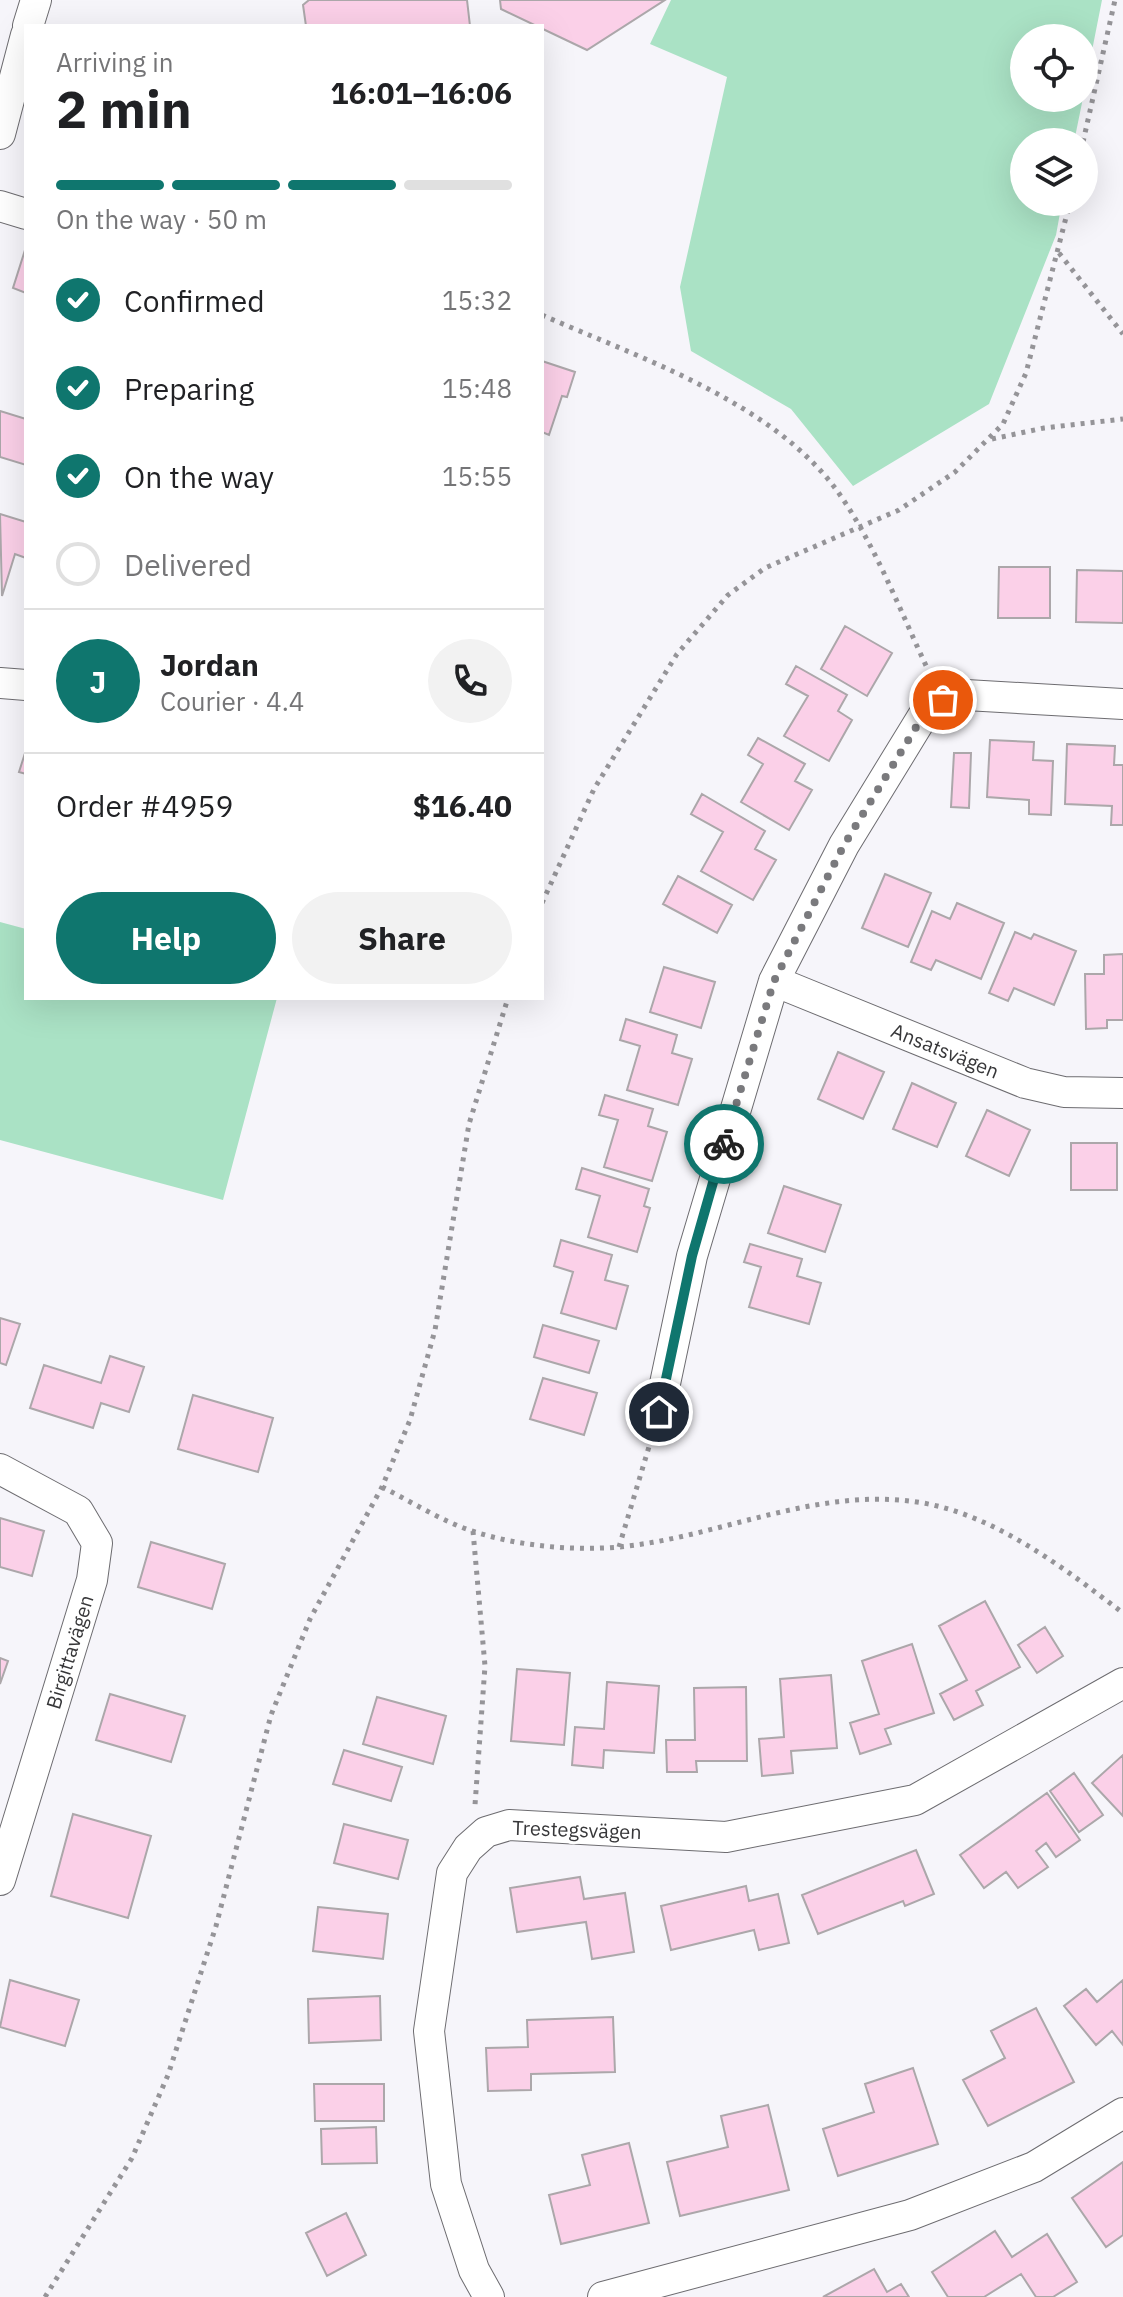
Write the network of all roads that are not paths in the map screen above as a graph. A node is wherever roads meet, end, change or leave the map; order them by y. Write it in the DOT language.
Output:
graph roads {
  1 [pos="36,0"];
  2 [pos="29,24"];
  3 [pos="24,43"];
  4 [pos="0,134"];
  5 [pos="0,206"];
  6 [pos="24,213"];
  7 [pos="0,683"];
  8 [pos="24,685"];
  9 [pos="1123,704"];
  10 [pos="774,981"];
  11 [pos="1123,1093"];
  12 [pos="659,1412"];
  13 [pos="0,1469"];
  14 [pos="1123,1683"];
  15 [pos="0,1880"];
  16 [pos="1123,2113"];
  17 [pos="489,2297"];
  18 [pos="603,2297"];
  1 -- 2 [label="street"];
  3 -- 4 [label="street"];
  5 -- 6 [label="street"];
  7 -- 8 [label="street"];
  9 -- 10 [label="street"];
  10 -- 11 [label="street, Ansatsvägen"];
  10 -- 12 [label="street"];
  13 -- 15 [label="street, Birgittavägen"];
  14 -- 17 [label="street, Trestegsvägen"];
  16 -- 18 [label="street"];
}
